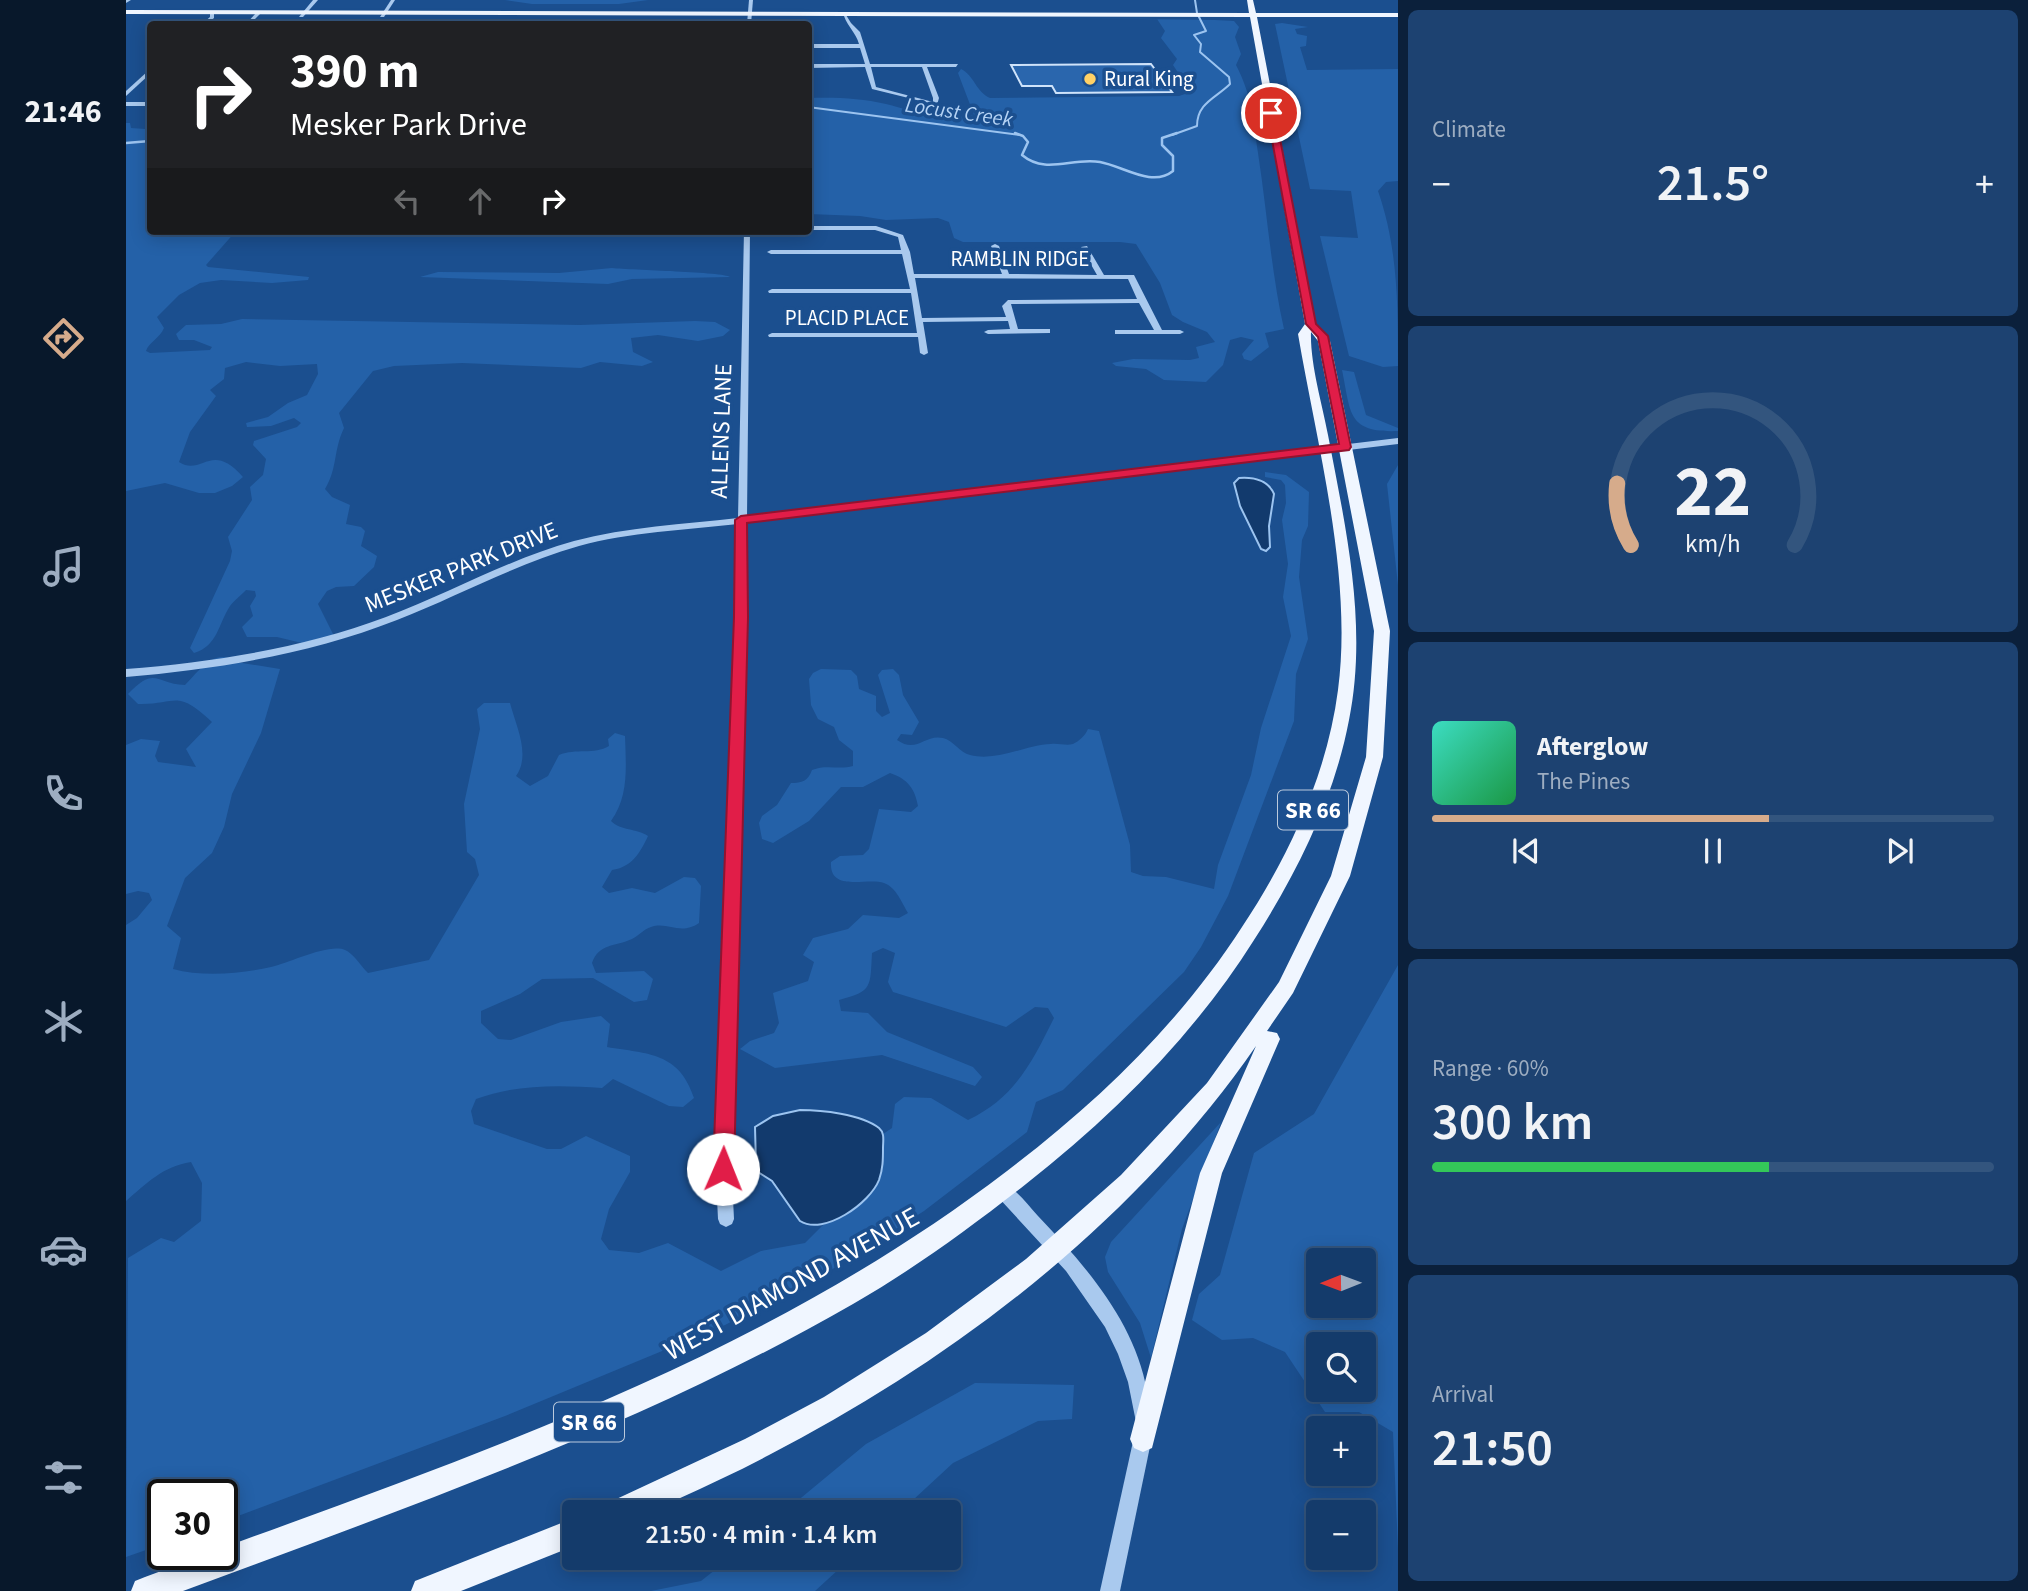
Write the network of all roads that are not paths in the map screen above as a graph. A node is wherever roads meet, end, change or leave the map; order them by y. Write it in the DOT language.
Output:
graph roads {
  1 [pos="316,0"];
  2 [pos="393,0"];
  3 [pos="751,0"];
  4 [pos="1250,0"];
  5 [pos="126,14"];
  6 [pos="212,14"];
  7 [pos="258,14"];
  8 [pos="302,14"];
  9 [pos="383,15"];
  10 [pos="750,15"];
  11 [pos="1253,15"];
  12 [pos="1398,15"];
  13 [pos="846,16"];
  14 [pos="206,21"];
  15 [pos="251,21"];
  16 [pos="749,21"];
  17 [pos="812,46"];
  18 [pos="861,46"];
  19 [pos="956,65"];
  20 [pos="812,66"];
  21 [pos="867,66"];
  22 [pos="924,66"];
  23 [pos="147,75"];
  24 [pos="126,94"];
  25 [pos="126,104"];
  26 [pos="147,104"];
  27 [pos="812,228"];
  28 [pos="747,235"];
  29 [pos="995,246"];
  30 [pos="1086,247"];
  31 [pos="771,252"];
  32 [pos="906,252"];
  33 [pos="910,276"];
  34 [pos="1006,276"];
  35 [pos="1101,276"];
  36 [pos="772,291"];
  37 [pos="914,291"];
  38 [pos="1142,301"];
  39 [pos="1010,319"];
  40 [pos="920,320"];
  41 [pos="1311,324"];
  42 [pos="1015,331"];
  43 [pos="1047,331"];
  44 [pos="988,332"];
  45 [pos="1118,332"];
  46 [pos="1159,332"];
  47 [pos="1180,332"];
  48 [pos="772,335"];
  49 [pos="921,335"];
  50 [pos="924,353"];
  51 [pos="1398,441"];
  52 [pos="1345,447"];
  53 [pos="1324,450"];
  54 [pos="741,520"];
  55 [pos="126,673"];
  56 [pos="1280,1017"];
  57 [pos="1003,1191"];
  58 [pos="726,1219"];
  59 [pos="1061,1250"];
  60 [pos="1143,1439"];
  61 [pos="646,1500"];
  62 [pos="562,1537"];
  63 [pos="145,1591"];
  64 [pos="425,1591"];
  65 [pos="1110,1591"];
  1 -- 8 [label="street"];
  2 -- 9 [label="street"];
  3 -- 10 [label="street"];
  4 -- 11 [label="main road, WEST DIAMOND AVENUE / SR 66"];
  5 -- 6 [label="main road"];
  6 -- 7 [label="main road"];
  6 -- 14 [label="street"];
  7 -- 8 [label="main road"];
  7 -- 15 [label="street"];
  8 -- 9 [label="main road"];
  9 -- 10 [label="main road"];
  10 -- 13 [label="main road"];
  10 -- 16 [label="street"];
  11 -- 12 [label="main road"];
  11 -- 13 [label="main road"];
  11 -- 41 [label="main road, WEST DIAMOND AVENUE / SR 66"];
  13 -- 18 [label="street"];
  17 -- 18 [label="street"];
  18 -- 21 [label="street"];
  19 -- 22 [label="street"];
  20 -- 21 [label="street"];
  21 -- 22 [label="street"];
  21 -- 22 [label="street"];
  23 -- 24 [label="street"];
  25 -- 26 [label="street"];
  27 -- 32 [label="street"];
  28 -- 54 [label="street, ALLENS LANE"];
  29 -- 34 [label="street"];
  30 -- 35 [label="street"];
  31 -- 32 [label="street"];
  32 -- 33 [label="street"];
  33 -- 34 [label="street, RAMBLIN RIDGE"];
  33 -- 37 [label="street"];
  34 -- 35 [label="street, RAMBLIN RIDGE"];
  35 -- 38 [label="street, RAMBLIN RIDGE"];
  36 -- 37 [label="street"];
  37 -- 40 [label="street"];
  38 -- 39 [label="street"];
  38 -- 46 [label="street"];
  39 -- 40 [label="street"];
  39 -- 42 [label="street"];
  40 -- 49 [label="street"];
  41 -- 52 [label="main road, WEST DIAMOND AVENUE / SR 66"];
  41 -- 53 [label="main road, WEST DIAMOND AVENUE / SR 66"];
  42 -- 43 [label="street"];
  42 -- 44 [label="street"];
  45 -- 46 [label="street"];
  46 -- 47 [label="street"];
  48 -- 49 [label="street, PLACID PLACE"];
  49 -- 50 [label="street"];
  51 -- 52 [label="street, MESKER PARK DRIVE"];
  52 -- 53 [label="street, MESKER PARK DRIVE"];
  52 -- 56 [label="main road, WEST DIAMOND AVENUE / SR 66"];
  53 -- 54 [label="street, MESKER PARK DRIVE"];
  53 -- 57 [label="main road, WEST DIAMOND AVENUE / SR 66"];
  54 -- 55 [label="street, MESKER PARK DRIVE"];
  54 -- 58 [label="street, ALLENS LANE"];
  56 -- 59 [label="main road, WEST DIAMOND AVENUE / SR 66"];
  56 -- 60 [label="main road"];
  57 -- 59 [label="street"];
  57 -- 63 [label="main road, WEST DIAMOND AVENUE / SR 66"];
  59 -- 60 [label="street"];
  59 -- 61 [label="main road, WEST DIAMOND AVENUE / SR 66"];
  60 -- 65 [label="street"];
  62 -- 64 [label="main road"];
}
